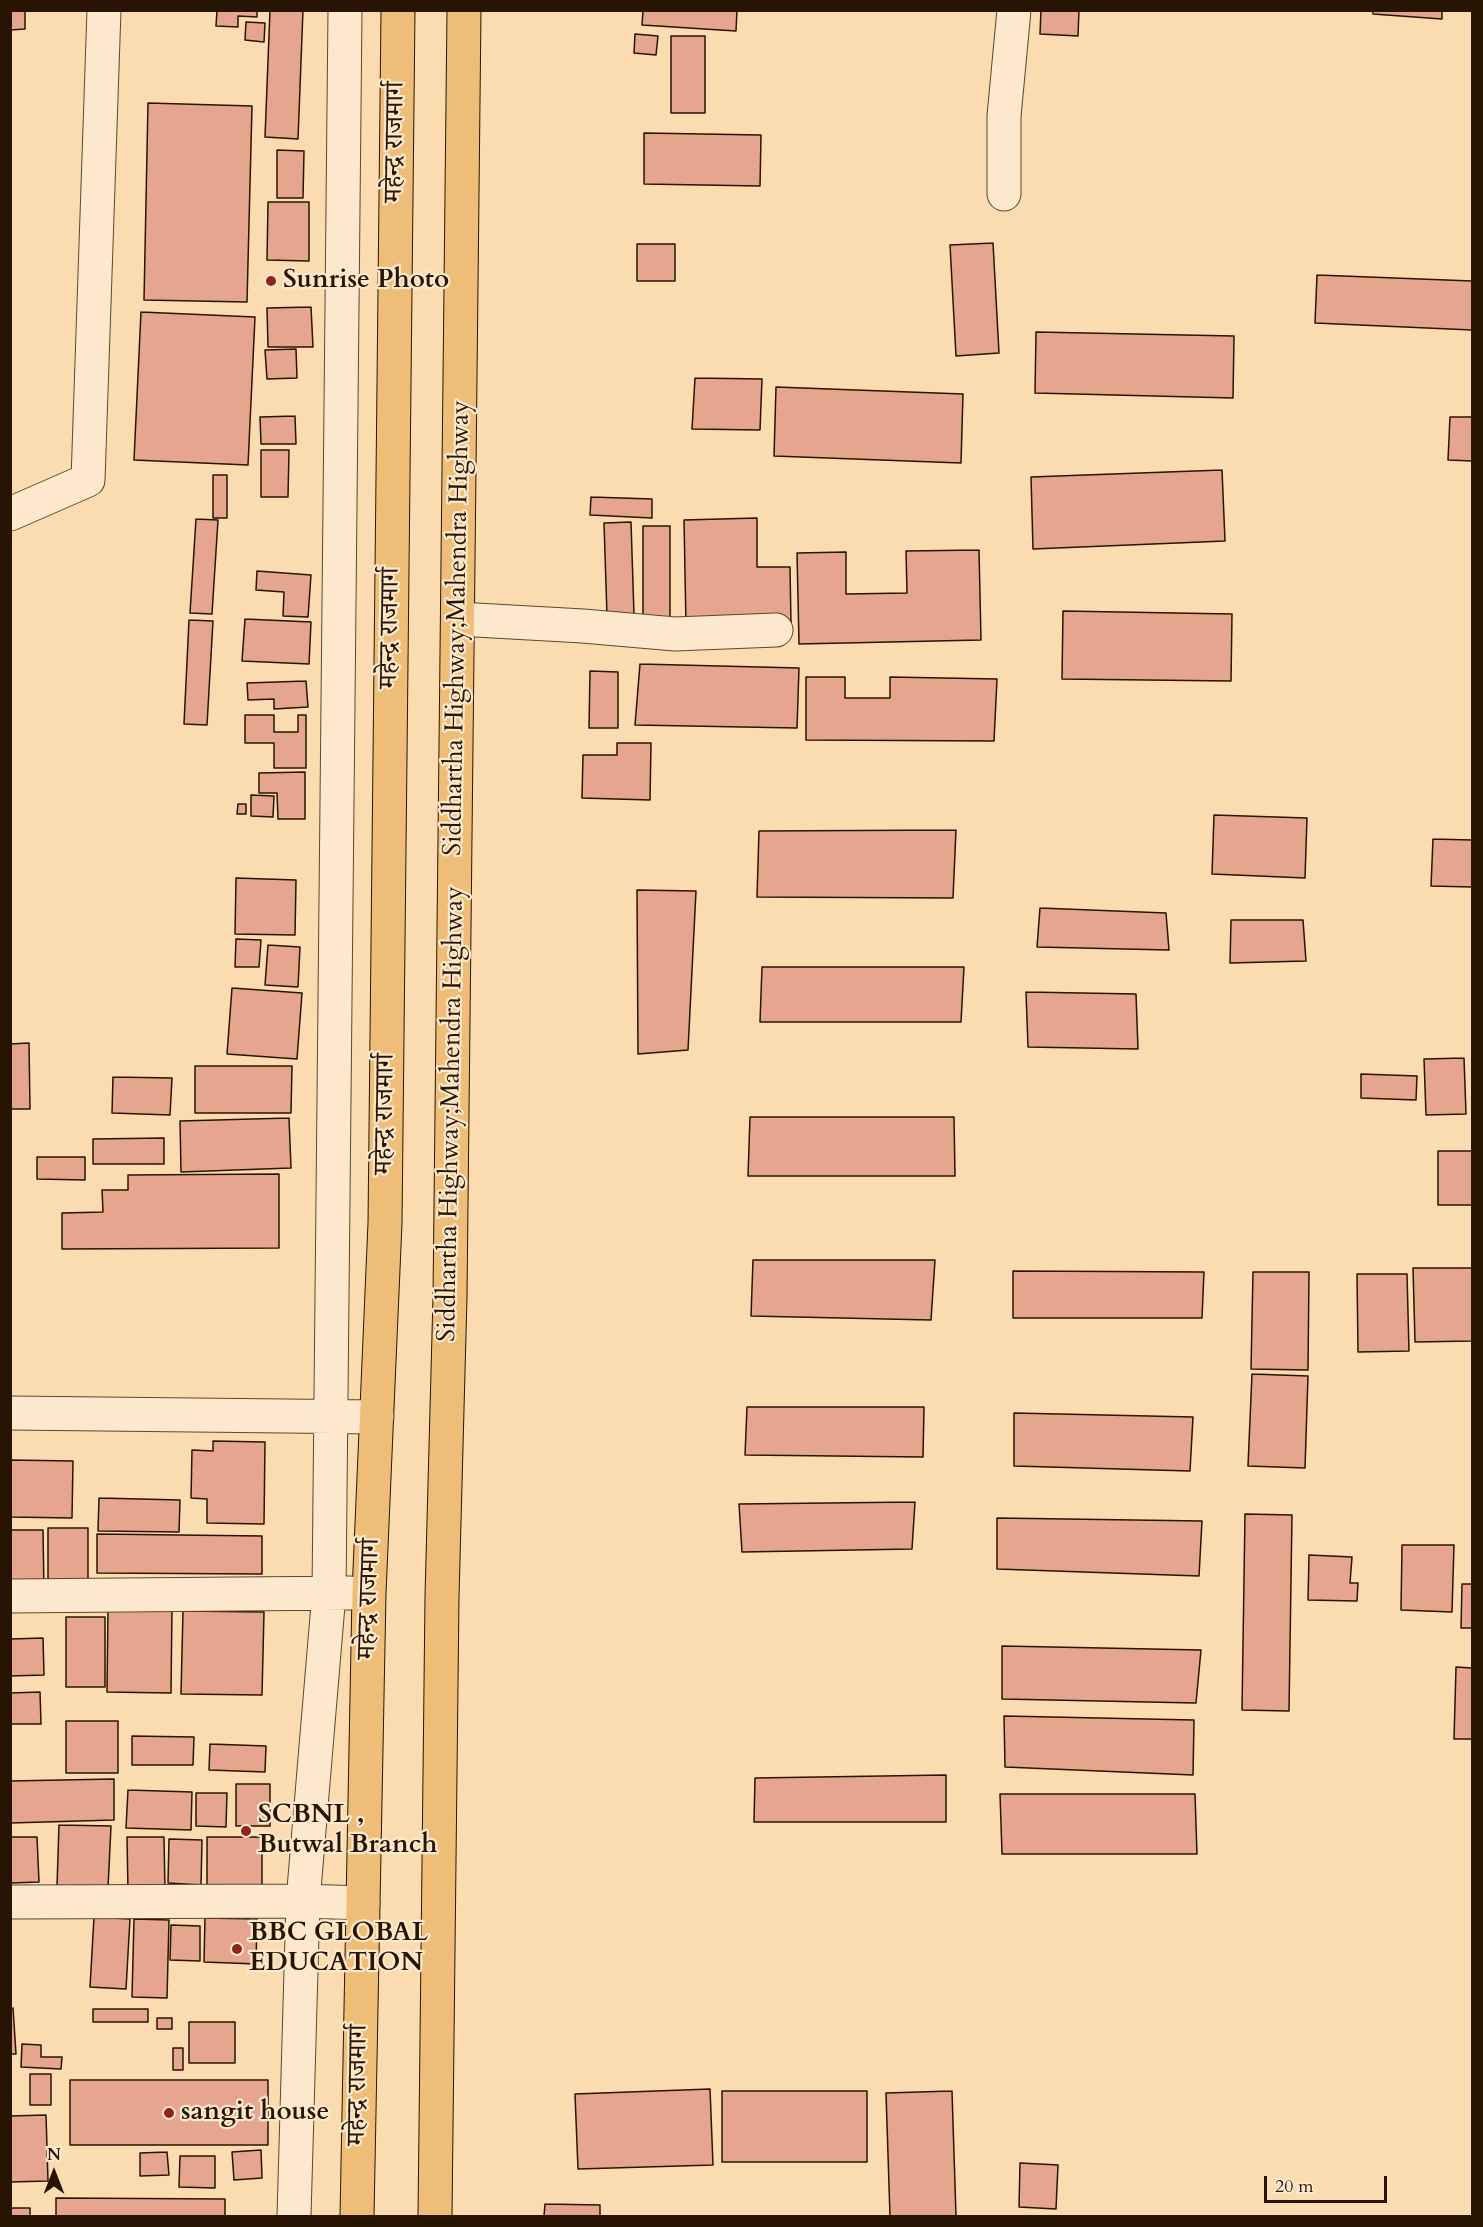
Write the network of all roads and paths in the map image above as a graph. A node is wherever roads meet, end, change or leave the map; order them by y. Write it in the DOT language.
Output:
graph roads {
  1 [pos="104,10"];
  2 [pos="345,10"];
  3 [pos="398,10"];
  4 [pos="464,10"];
  5 [pos="1014,10"];
  6 [pos="1004,194"];
  7 [pos="10,514"];
  8 [pos="458,619"];
  9 [pos="776,630"];
  10 [pos="10,1413"];
  11 [pos="331,1416"];
  12 [pos="377,1417"];
  13 [pos="329,1593"];
  14 [pos="369,1593"];
  15 [pos="10,1596"];
  16 [pos="303,1901"];
  17 [pos="10,1902"];
  18 [pos="363,1903"];
  19 [pos="294,2217"];
  20 [pos="357,2217"];
  21 [pos="435,2217"];
  1 -- 7 [label="street"];
  2 -- 11 [label="street"];
  3 -- 12 [label="highway, महेन्द्र राजमार्ग"];
  4 -- 8 [label="highway, Siddhartha Highway;Mahendra Highway"];
  5 -- 6 [label="street"];
  8 -- 9 [label="street"];
  8 -- 21 [label="highway, Siddhartha Highway;Mahendra Highway"];
  10 -- 11 [label="street"];
  11 -- 12 [label="street"];
  11 -- 13 [label="street"];
  12 -- 14 [label="highway, महेन्द्र राजमार्ग"];
  13 -- 14 [label="street"];
  13 -- 15 [label="street"];
  13 -- 16 [label="street"];
  14 -- 18 [label="highway, महेन्द्र राजमार्ग"];
  16 -- 17 [label="street"];
  16 -- 18 [label="street"];
  16 -- 19 [label="street"];
  18 -- 20 [label="highway, महेन्द्र राजमार्ग"];
}
